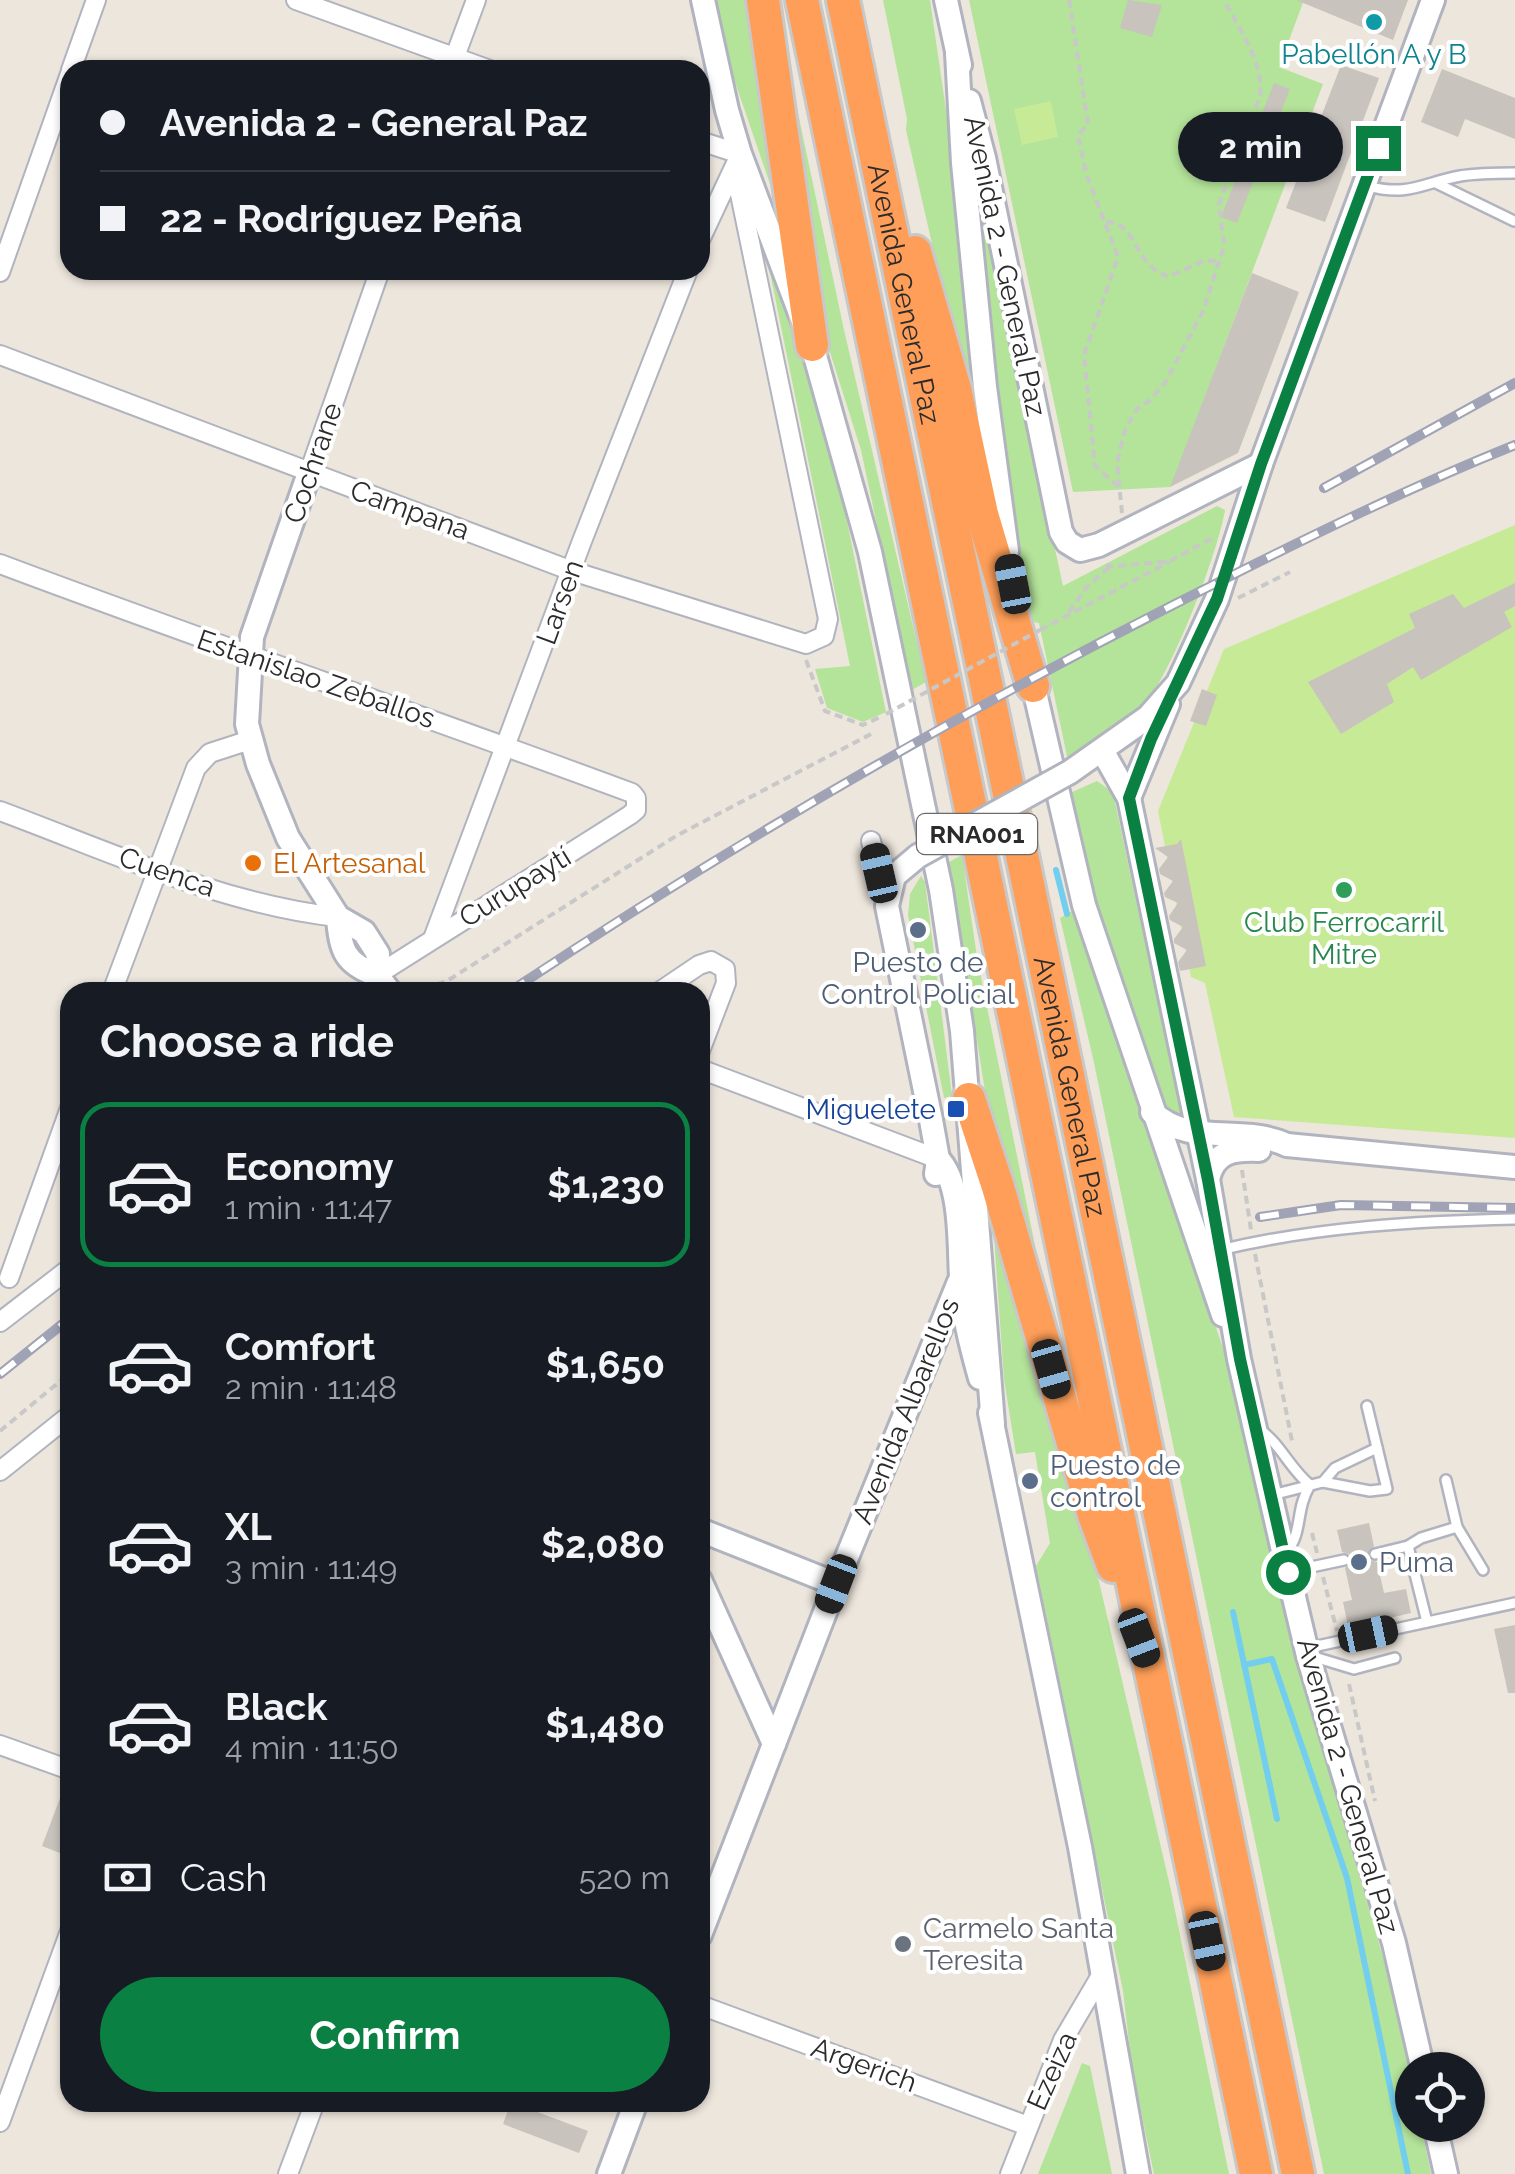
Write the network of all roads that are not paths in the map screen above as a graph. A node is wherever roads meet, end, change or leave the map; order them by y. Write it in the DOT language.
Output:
graph roads {
  1 [pos="96,0"];
  2 [pos="296,0"];
  3 [pos="476,0"];
  4 [pos="703,0"];
  5 [pos="763,0"];
  6 [pos="802,0"];
  7 [pos="843,0"];
  8 [pos="946,0"];
  9 [pos="1433,0"];
  10 [pos="957,52"];
  11 [pos="75,60"];
  12 [pos="442,60"];
  13 [pos="454,60"];
  14 [pos="861,84"];
  15 [pos="60,103"];
  16 [pos="710,144"];
  17 [pos="740,154"];
  18 [pos="1515,173"];
  19 [pos="1436,183"];
  20 [pos="1364,186"];
  21 [pos="710,218"];
  22 [pos="1514,221"];
  23 [pos="0,272"];
  24 [pos="376,280"];
  25 [pos="684,280"];
  26 [pos="812,345"];
  27 [pos="0,355"];
  28 [pos="1261,464"];
  29 [pos="308,473"];
  30 [pos="0,564"];
  31 [pos="572,571"];
  32 [pos="250,658"];
  33 [pos="1178,683"];
  34 [pos="1033,686"];
  35 [pos="250,740"];
  36 [pos="506,746"];
  37 [pos="1103,752"];
  38 [pos="632,793"];
  39 [pos="1129,798"];
  40 [pos="0,811"];
  41 [pos="872,841"];
  42 [pos="156,869"];
  43 [pos="887,906"];
  44 [pos="338,916"];
  45 [pos="434,936"];
  46 [pos="116,982"];
  47 [pos="380,982"];
  48 [pos="385,982"];
  49 [pos="674,982"];
  50 [pos="710,1025"];
  51 [pos="710,1073"];
  52 [pos="969,1099"];
  53 [pos="1152,1112"];
  54 [pos="60,1134"];
  55 [pos="1198,1134"];
  56 [pos="1287,1146"];
  57 [pos="938,1159"];
  58 [pos="1515,1167"];
  59 [pos="1208,1180"];
  60 [pos="1515,1220"];
  61 [pos="1211,1252"];
  62 [pos="60,1276"];
  63 [pos="5,1277"];
  64 [pos="961,1278"];
  65 [pos="25,1302"];
  66 [pos="0,1322"];
  67 [pos="1240,1359"];
  68 [pos="1367,1406"];
  69 [pos="60,1423"];
  70 [pos="993,1424"];
  71 [pos="1256,1428"];
  72 [pos="1376,1448"];
  73 [pos="0,1471"];
  74 [pos="1446,1480"];
  75 [pos="1322,1482"];
  76 [pos="1310,1485"];
  77 [pos="1272,1495"];
  78 [pos="1456,1527"];
  79 [pos="710,1534"];
  80 [pos="1408,1546"];
  81 [pos="1375,1554"];
  82 [pos="1344,1560"];
  83 [pos="1286,1564"];
  84 [pos="1483,1570"];
  85 [pos="836,1584"];
  86 [pos="710,1602"];
  87 [pos="1515,1603"];
  88 [pos="1427,1622"];
  89 [pos="1307,1652"];
  90 [pos="1395,1658"];
  91 [pos="1151,1669"];
  92 [pos="774,1744"];
  93 [pos="0,1745"];
  94 [pos="60,1766"];
  95 [pos="710,1909"];
  96 [pos="60,1959"];
  97 [pos="1104,1972"];
  98 [pos="710,2009"];
  99 [pos="1420,2052"];
  100 [pos="311,2112"];
  101 [pos="632,2112"];
  102 [pos="0,2122"];
  103 [pos="1028,2126"];
  104 [pos="1439,2142"];
  105 [pos="288,2174"];
  106 [pos="610,2174"];
  107 [pos="1010,2174"];
  108 [pos="1138,2174"];
  109 [pos="1256,2174"];
  110 [pos="1298,2174"];
  111 [pos="1446,2174"];
  1 -- 11 [label="street"];
  2 -- 12 [label="street"];
  3 -- 13 [label="street"];
  4 -- 17 [label="street"];
  5 -- 26 [label="highway"];
  6 -- 91 [label="highway, Avenida General Paz / RNA001"];
  7 -- 14 [label="highway, Avenida General Paz / RNA001"];
  8 -- 10 [label="street, Avenida 2 - General Paz"];
  9 -- 20 [label="street"];
  10 -- 28 [label="street, Avenida 2 - General Paz"];
  10 -- 34 [label="street, Avenida General Paz"];
  14 -- 34 [label="highway"];
  14 -- 110 [label="highway, Avenida General Paz / RNA001"];
  15 -- 23 [label="street"];
  16 -- 17 [label="street"];
  17 -- 21 [label="street"];
  17 -- 26 [label="street"];
  17 -- 31 [label="street, Campana"];
  18 -- 19 [label="lane"];
  19 -- 20 [label="lane"];
  19 -- 22 [label="lane"];
  20 -- 28 [label="street"];
  24 -- 29 [label="street, Cochrane"];
  25 -- 31 [label="street, Larsen"];
  26 -- 52 [label="street"];
  27 -- 29 [label="street, Campana"];
  28 -- 33 [label="street"];
  29 -- 31 [label="street, Campana"];
  29 -- 32 [label="street, Cochrane"];
  30 -- 32 [label="street, Estanislao Zeballos"];
  31 -- 36 [label="street, Larsen"];
  32 -- 35 [label="street, Cochrane"];
  32 -- 36 [label="street, Estanislao Zeballos"];
  33 -- 37 [label="street"];
  33 -- 39 [label="street"];
  34 -- 53 [label="street, Avenida General Paz"];
  35 -- 42 [label="street"];
  35 -- 44 [label="street, Cochrane"];
  36 -- 38 [label="street, Estanislao Zeballos"];
  36 -- 45 [label="street, Larsen"];
  37 -- 39 [label="street"];
  37 -- 43 [label="street, bridge"];
  38 -- 45 [label="street, Curupaytí"];
  39 -- 55 [label="street"];
  40 -- 42 [label="street, Cuenca"];
  41 -- 43 [label="street"];
  42 -- 44 [label="street, Cuenca"];
  42 -- 46 [label="street"];
  43 -- 57 [label="street"];
  44 -- 47 [label="street, Cochrane"];
  45 -- 48 [label="street, Curupaytí"];
  49 -- 50 [label="street"];
  51 -- 57 [label="street"];
  52 -- 70 [label="street"];
  52 -- 91 [label="highway"];
  53 -- 55 [label="street"];
  53 -- 61 [label="street, Avenida General Paz"];
  54 -- 63 [label="street"];
  55 -- 56 [label="street"];
  55 -- 59 [label="street"];
  56 -- 58 [label="street"];
  56 -- 59 [label="street"];
  57 -- 64 [label="street"];
  59 -- 61 [label="street"];
  60 -- 61 [label="lane"];
  61 -- 67 [label="street, Avenida General Paz"];
  62 -- 65 [label="street"];
  63 -- 65 [label="street"];
  64 -- 70 [label="street"];
  64 -- 85 [label="street, Avenida Albarellos"];
  65 -- 66 [label="street"];
  67 -- 71 [label="street, Avenida 2 - General Paz"];
  68 -- 72 [label="lane"];
  69 -- 73 [label="street"];
  70 -- 97 [label="street"];
  71 -- 76 [label="lane"];
  71 -- 77 [label="street, Avenida 2 - General Paz"];
  72 -- 75 [label="lane"];
  72 -- 75 [label="lane"];
  74 -- 78 [label="lane"];
  75 -- 76 [label="lane"];
  76 -- 77 [label="lane"];
  76 -- 83 [label="lane"];
  77 -- 83 [label="street, Avenida 2 - General Paz"];
  78 -- 80 [label="lane"];
  78 -- 84 [label="lane"];
  79 -- 85 [label="street"];
  80 -- 81 [label="lane"];
  80 -- 88 [label="lane"];
  82 -- 83 [label="lane"];
  83 -- 89 [label="street, Avenida 2 - General Paz"];
  85 -- 92 [label="street, Avenida Albarellos"];
  86 -- 92 [label="street"];
  87 -- 88 [label="lane"];
  88 -- 89 [label="lane"];
  89 -- 90 [label="lane"];
  89 -- 99 [label="street, Avenida 2 - General Paz"];
  91 -- 109 [label="highway, Avenida General Paz / RNA001"];
  92 -- 95 [label="street, Avenida Albarellos"];
  93 -- 94 [label="street"];
  96 -- 102 [label="street"];
  97 -- 103 [label="street, Ezeiza"];
  97 -- 108 [label="street"];
  98 -- 103 [label="street, Argerich"];
  100 -- 105 [label="street"];
  101 -- 106 [label="street"];
  103 -- 107 [label="street, Ezeiza"];
  104 -- 111 [label="street"];
}
